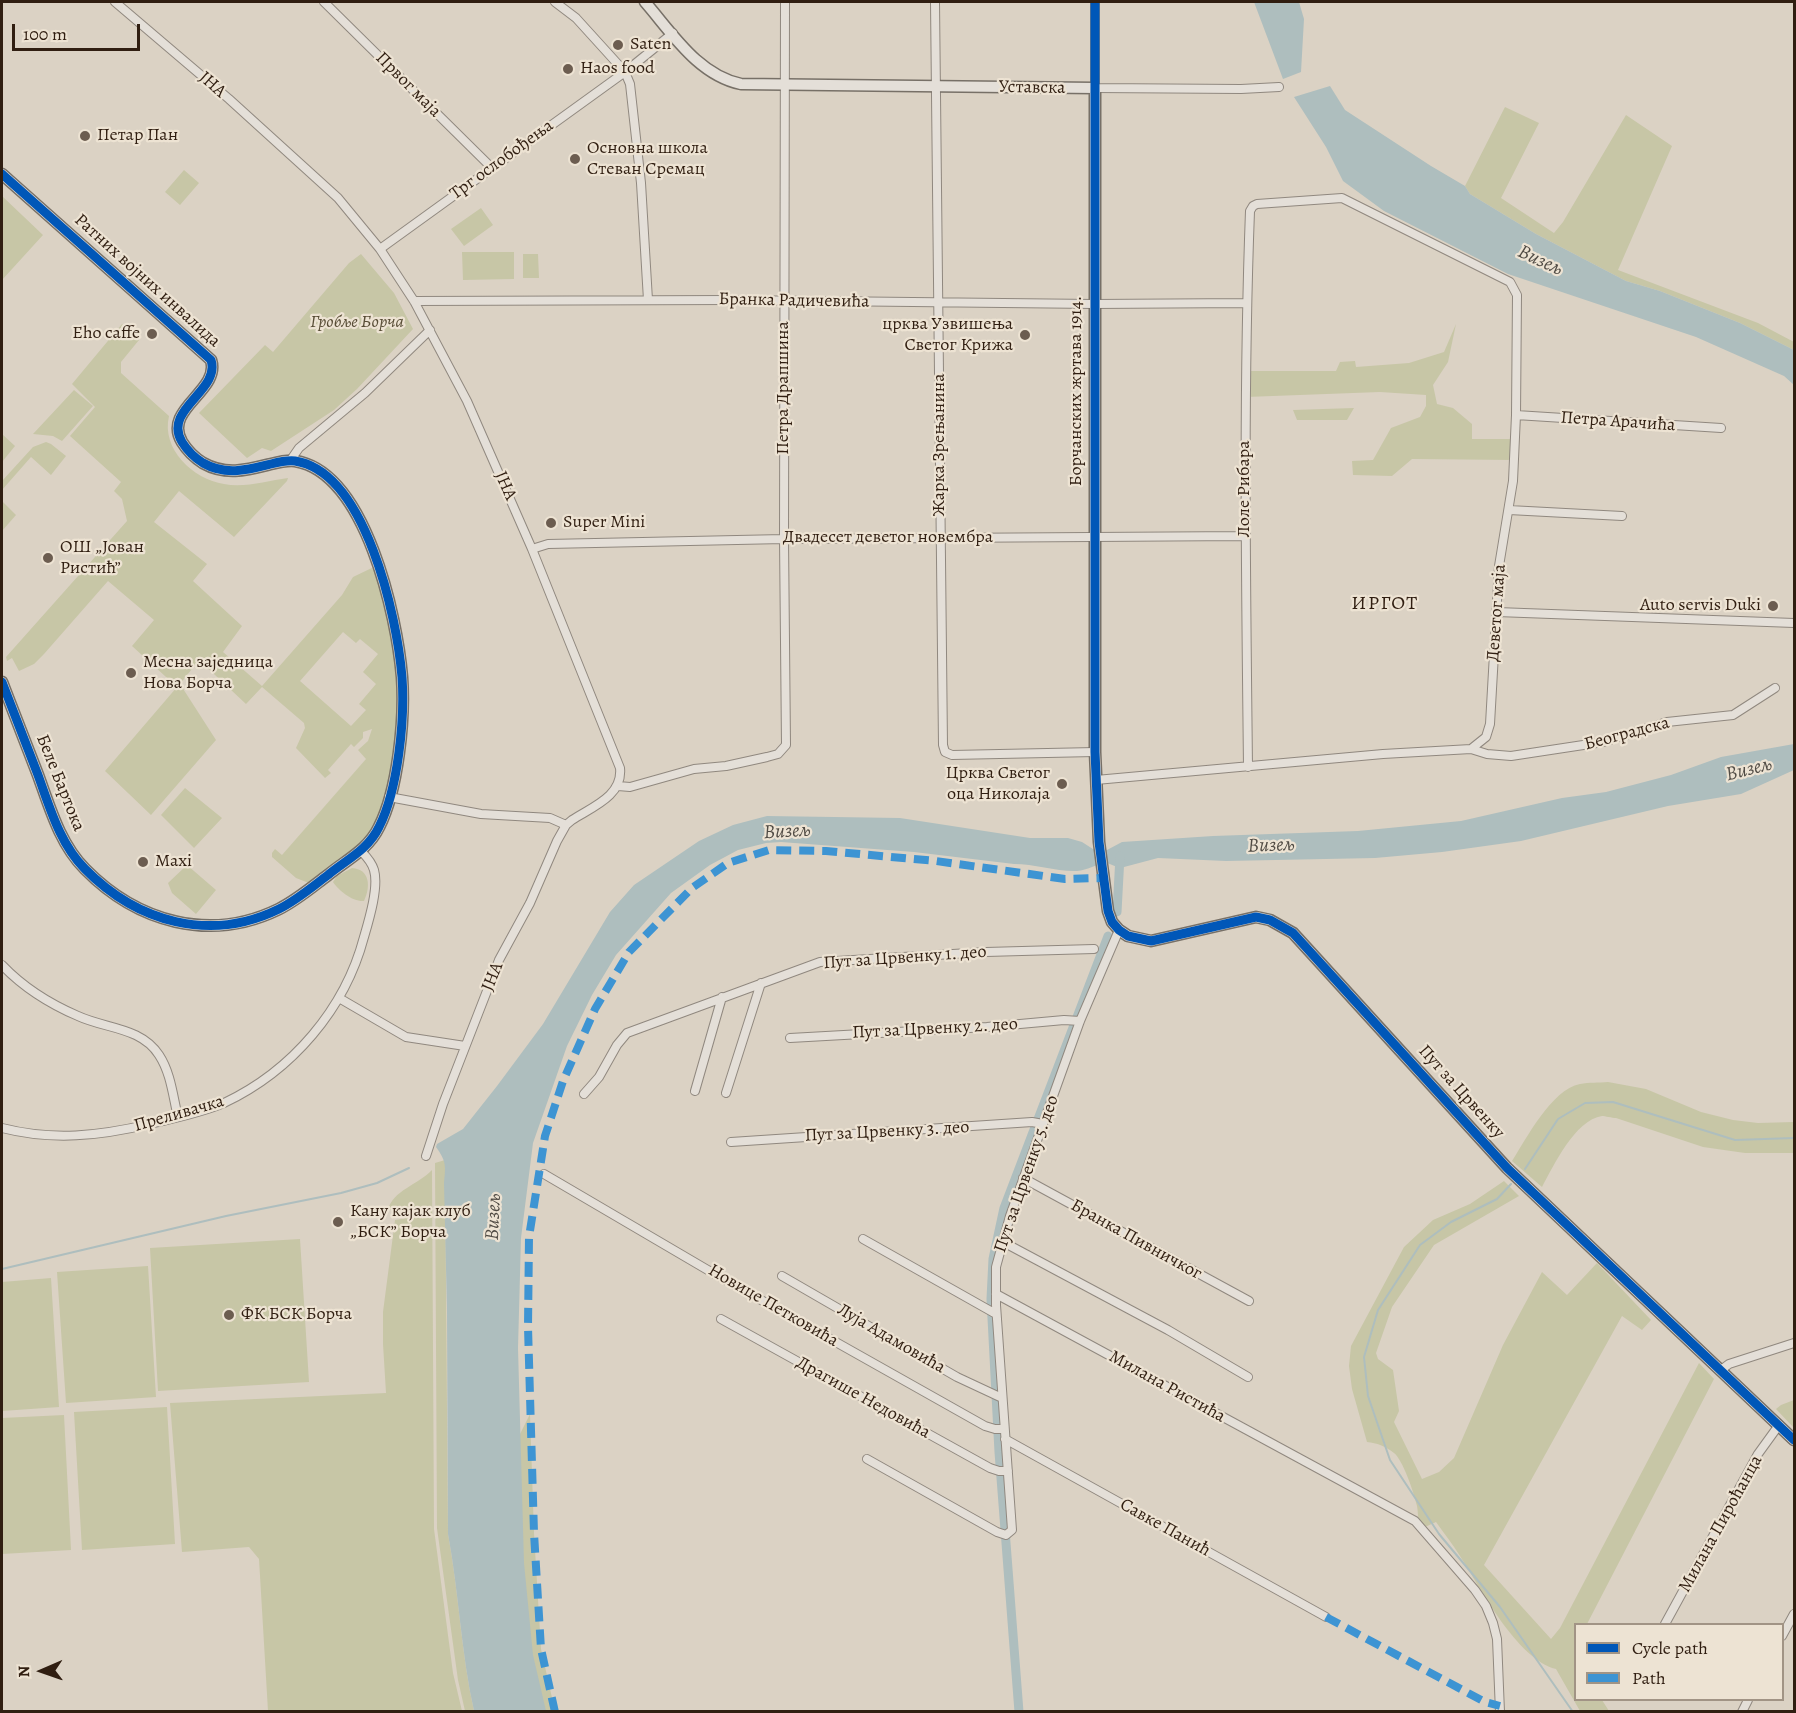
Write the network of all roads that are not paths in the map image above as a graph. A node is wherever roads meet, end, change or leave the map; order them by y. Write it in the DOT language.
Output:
graph roads {
  1 [pos="115,2"];
  2 [pos="324,2"];
  3 [pos="555,2"];
  4 [pos="645,2"];
  5 [pos="785,2"];
  6 [pos="935,2"];
  7 [pos="1095,2"];
  8 [pos="673,33"];
  9 [pos="625,72"];
  10 [pos="785,85"];
  11 [pos="937,87"];
  12 [pos="1279,87"];
  13 [pos="1095,88"];
  14 [pos="492,168"];
  15 [pos="2,174"];
  16 [pos="1250,211"];
  17 [pos="380,249"];
  18 [pos="648,300"];
  19 [pos="414,301"];
  20 [pos="784,301"];
  21 [pos="939,303"];
  22 [pos="1247,303"];
  23 [pos="1094,304"];
  24 [pos="430,330"];
  25 [pos="1516,415"];
  26 [pos="1720,428"];
  27 [pos="290,460"];
  28 [pos="1509,510"];
  29 [pos="1622,516"];
  30 [pos="1245,536"];
  31 [pos="941,537"];
  32 [pos="1094,538"];
  33 [pos="784,539"];
  34 [pos="532,549"];
  35 [pos="1497,612"];
  36 [pos="1794,622"];
  37 [pos="2,682"];
  38 [pos="1775,688"];
  39 [pos="4,695"];
  40 [pos="1471,749"];
  41 [pos="1095,752"];
  42 [pos="1248,767"];
  43 [pos="1096,780"];
  44 [pos="618,786"];
  45 [pos="389,797"];
  46 [pos="566,825"];
  47 [pos="362,851"];
  48 [pos="1119,930"];
  49 [pos="1094,949"];
  50 [pos="2,965"];
  51 [pos="760,983"];
  52 [pos="722,997"];
  53 [pos="339,998"];
  54 [pos="1076,1021"];
  55 [pos="790,1038"];
  56 [pos="465,1046"];
  57 [pos="695,1091"];
  58 [pos="726,1093"];
  59 [pos="584,1094"];
  60 [pos="178,1117"];
  61 [pos="1043,1124"];
  62 [pos="2,1128"];
  63 [pos="731,1142"];
  64 [pos="426,1156"];
  65 [pos="544,1174"];
  66 [pos="1023,1178"];
  67 [pos="863,1239"];
  68 [pos="1003,1242"];
  69 [pos="782,1276"];
  70 [pos="996,1294"];
  71 [pos="1249,1301"];
  72 [pos="996,1314"];
  73 [pos="721,1318"];
  74 [pos="1794,1343"];
  75 [pos="1721,1370"];
  76 [pos="1248,1377"];
  77 [pos="1002,1398"];
  78 [pos="1779,1425"];
  79 [pos="1004,1429"];
  80 [pos="1005,1439"];
  81 [pos="1794,1440"];
  82 [pos="867,1459"];
  83 [pos="1008,1471"];
  84 [pos="1794,1614"];
  85 [pos="1326,1617"];
  86 [pos="1666,1623"];
  87 [pos="1784,1632"];
  88 [pos="1500,1712"];
  1 -- 17 [label="street, ЈНА"];
  2 -- 14 [label="street, Првог маја"];
  3 -- 9 [label="street"];
  4 -- 8 [label="street, Уставска"];
  5 -- 10 [label="street, Петра Драпшина"];
  6 -- 11 [label="street, Жарка Зрењанина"];
  7 -- 13 [label="street, Борчанских жртава 1914."];
  8 -- 9 [label="street, Трг ослобођења"];
  8 -- 10 [label="street, Уставска"];
  9 -- 14 [label="street, Трг ослобођења"];
  9 -- 18 [label="street"];
  10 -- 11 [label="street, Уставска"];
  10 -- 20 [label="street, Петра Драпшина"];
  11 -- 13 [label="street, Уставска"];
  11 -- 21 [label="street, Жарка Зрењанина"];
  12 -- 13 [label="street, Уставска"];
  13 -- 23 [label="street, Борчанских жртава 1914."];
  14 -- 17 [label="street, Трг ослобођења"];
  15 -- 27 [label="street, Ратних војних инвалида"];
  16 -- 22 [label="street, Лоле Рибара"];
  16 -- 25 [label="street, Деветог маја"];
  17 -- 19 [label="street, ЈНА"];
  18 -- 19 [label="street, Бранка Радичевића"];
  18 -- 20 [label="street, Бранка Радичевића"];
  19 -- 24 [label="street, ЈНА"];
  20 -- 21 [label="street, Бранка Радичевића"];
  20 -- 33 [label="street, Петра Драпшина"];
  21 -- 23 [label="street, Бранка Радичевића"];
  21 -- 31 [label="street, Жарка Зрењанина"];
  22 -- 23 [label="street, Бранка Радичевића"];
  22 -- 30 [label="street, Лоле Рибара"];
  23 -- 32 [label="street, Борчанских жртава 1914."];
  24 -- 27 [label="street"];
  24 -- 34 [label="street, ЈНА"];
  25 -- 26 [label="street, Петра Арачића"];
  25 -- 28 [label="street, Деветог маја"];
  27 -- 45 [label="street"];
  28 -- 29 [label="street"];
  28 -- 35 [label="street, Деветог маја"];
  30 -- 32 [label="street, Двадесет деветог новембра"];
  30 -- 42 [label="street, Лоле Рибара"];
  31 -- 32 [label="street, Двадесет деветог новембра"];
  31 -- 33 [label="street, Двадесет деветог новембра"];
  31 -- 41 [label="street, Жарка Зрењанина"];
  32 -- 41 [label="street, Борчанских жртава 1914."];
  33 -- 34 [label="street, Двадесет деветог новембра"];
  33 -- 44 [label="street, Петра Драпшина"];
  34 -- 44 [label="street, ЈНА"];
  35 -- 36 [label="street"];
  35 -- 40 [label="street, Деветог маја"];
  37 -- 39 [label="street, Беле Бартока"];
  38 -- 40 [label="street, Београдска"];
  39 -- 47 [label="street, Беле Бартока"];
  40 -- 42 [label="street"];
  41 -- 43 [label="street, Борчанских жртава 1914."];
  42 -- 43 [label="street"];
  43 -- 48 [label="street, Борчанских жртава 1914."];
  44 -- 46 [label="street, ЈНА"];
  45 -- 46 [label="street"];
  45 -- 47 [label="street"];
  46 -- 56 [label="street, ЈНА"];
  47 -- 53 [label="street, Преливачка"];
  48 -- 54 [label="street, Пут за Црвенку 5. део"];
  48 -- 75 [label="street, Пут за Црвенку"];
  49 -- 51 [label="street, Пут за Црвенку 1. део"];
  50 -- 60 [label="street"];
  51 -- 52 [label="street, Пут за Црвенку 1. део"];
  51 -- 58 [label="street"];
  52 -- 57 [label="street"];
  52 -- 59 [label="street, Пут за Црвенку 1. део"];
  53 -- 56 [label="street"];
  53 -- 60 [label="street, Преливачка"];
  54 -- 55 [label="street, Пут за Црвенку 2. део"];
  54 -- 61 [label="street, Пут за Црвенку 5. део"];
  56 -- 64 [label="street, ЈНА"];
  60 -- 62 [label="street, Преливачка"];
  61 -- 63 [label="street, Пут за Црвенку 3. део"];
  61 -- 66 [label="street, Пут за Црвенку 5. део"];
  65 -- 79 [label="street, Новице Петковића"];
  66 -- 68 [label="street, Пут за Црвенку 5. део"];
  66 -- 71 [label="street, Бранка Пивничког"];
  67 -- 72 [label="street"];
  68 -- 70 [label="street, Пут за Црвенку 5. део"];
  68 -- 76 [label="street"];
  69 -- 77 [label="street, Луја Адамовића"];
  70 -- 72 [label="street, Пут за Црвенку 5. део"];
  70 -- 88 [label="street, Милана Ристића"];
  72 -- 77 [label="street, Пут за Црвенку 5. део"];
  73 -- 83 [label="street, Драгише Недовића"];
  74 -- 75 [label="street"];
  75 -- 78 [label="street, Пут за Црвенку"];
  77 -- 79 [label="street, Пут за Црвенку 5. део"];
  78 -- 81 [label="street, Пут за Црвенку"];
  78 -- 86 [label="street, Милана Пироћанца"];
  79 -- 80 [label="street, Пут за Црвенку 5. део"];
  80 -- 83 [label="street, Пут за Црвенку 5. део"];
  80 -- 85 [label="street, Савке Панић"];
  82 -- 83 [label="street, Пут за Црвенку 5. део"];
  84 -- 87 [label="street"];
}
